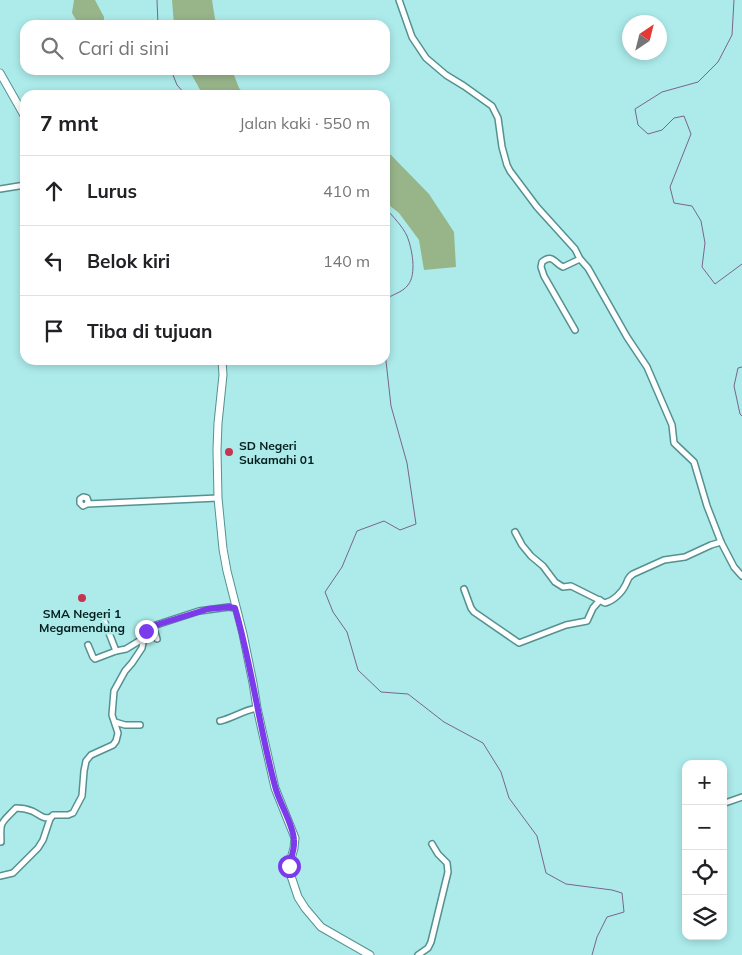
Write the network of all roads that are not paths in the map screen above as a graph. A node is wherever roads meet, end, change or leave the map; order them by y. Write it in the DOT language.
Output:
graph roads {
  1 [pos="400,0"];
  2 [pos="0,73"];
  3 [pos="20,108"];
  4 [pos="20,187"];
  5 [pos="0,189"];
  6 [pos="580,259"];
  7 [pos="575,330"];
  8 [pos="222,365"];
  9 [pos="218,498"];
  10 [pos="87,504"];
  11 [pos="516,532"];
  12 [pos="721,542"];
  13 [pos="742,576"];
  14 [pos="464,589"];
  15 [pos="600,600"];
  16 [pos="235,608"];
  17 [pos="104,620"];
  18 [pos="153,626"];
  19 [pos="144,638"];
  20 [pos="158,639"];
  21 [pos="88,645"];
  22 [pos="116,651"];
  23 [pos="257,708"];
  24 [pos="220,721"];
  25 [pos="115,722"];
  26 [pos="140,725"];
  27 [pos="742,796"];
  28 [pos="727,802"];
  29 [pos="51,818"];
  30 [pos="1,842"];
  31 [pos="432,844"];
  32 [pos="0,876"];
  33 [pos="370,955"];
  34 [pos="418,955"];
  1 -- 6 [label="street"];
  2 -- 3 [label="street"];
  4 -- 5 [label="street"];
  6 -- 7 [label="street"];
  6 -- 12 [label="street"];
  8 -- 9 [label="street"];
  9 -- 10 [label="street"];
  9 -- 16 [label="street"];
  11 -- 15 [label="street"];
  12 -- 13 [label="street"];
  12 -- 15 [label="street"];
  14 -- 15 [label="street"];
  16 -- 18 [label="street"];
  16 -- 23 [label="street"];
  17 -- 22 [label="street"];
  18 -- 19 [label="street"];
  18 -- 20 [label="street"];
  19 -- 22 [label="street"];
  19 -- 25 [label="street"];
  21 -- 22 [label="street"];
  23 -- 24 [label="street"];
  23 -- 33 [label="street"];
  25 -- 26 [label="street"];
  25 -- 29 [label="street"];
  27 -- 28 [label="street"];
  29 -- 30 [label="street"];
  29 -- 32 [label="street"];
  31 -- 34 [label="street"];
}
